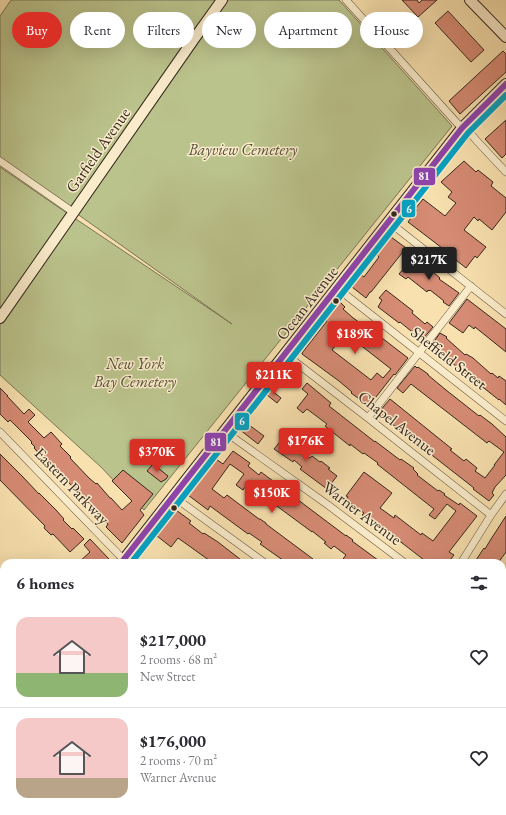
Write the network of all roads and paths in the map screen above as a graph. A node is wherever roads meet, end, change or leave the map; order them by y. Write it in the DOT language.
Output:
graph roads {
  1 [pos="222,0"];
  2 [pos="346,0"];
  3 [pos="470,0"];
  4 [pos="506,37"];
  5 [pos="506,84"];
  6 [pos="462,128"];
  7 [pos="0,161"];
  8 [pos="506,172"];
  9 [pos="73,212"];
  10 [pos="389,222"];
  11 [pos="471,286"];
  12 [pos="337,288"];
  13 [pos="506,314"];
  14 [pos="0,318"];
  15 [pos="419,352"];
  16 [pos="285,354"];
  17 [pos="368,418"];
  18 [pos="506,420"];
  19 [pos="224,431"];
  20 [pos="0,432"];
  21 [pos="506,494"];
  22 [pos="174,497"];
  23 [pos="491,515"];
  24 [pos="120,559"];
  25 [pos="124,559"];
  26 [pos="259,559"];
  27 [pos="400,559"];
  28 [pos="464,559"];
  1 -- 9 [label="street, Garfield Avenue"];
  2 -- 6 [label="street"];
  3 -- 4 [label="street"];
  5 -- 6 [label="street, Ocean Avenue"];
  6 -- 8 [label="street"];
  6 -- 10 [label="street, Ocean Avenue"];
  7 -- 9 [label="street"];
  9 -- 14 [label="street, Garfield Avenue"];
  10 -- 11 [label="street"];
  10 -- 12 [label="street, Ocean Avenue"];
  11 -- 13 [label="street"];
  11 -- 15 [label="street"];
  12 -- 15 [label="street, Sheffield Street"];
  12 -- 16 [label="street, Ocean Avenue"];
  15 -- 17 [label="street"];
  15 -- 18 [label="street, Sheffield Street"];
  16 -- 17 [label="street, Chapel Avenue"];
  16 -- 19 [label="street, Ocean Avenue"];
  17 -- 23 [label="street, Chapel Avenue"];
  19 -- 22 [label="street, Ocean Avenue"];
  19 -- 27 [label="street, Warner Avenue"];
  20 -- 24 [label="street, Eastern Parkway"];
  21 -- 23 [label="street"];
  22 -- 25 [label="street, Ocean Avenue"];
  22 -- 26 [label="street"];
  23 -- 28 [label="street"];
}
